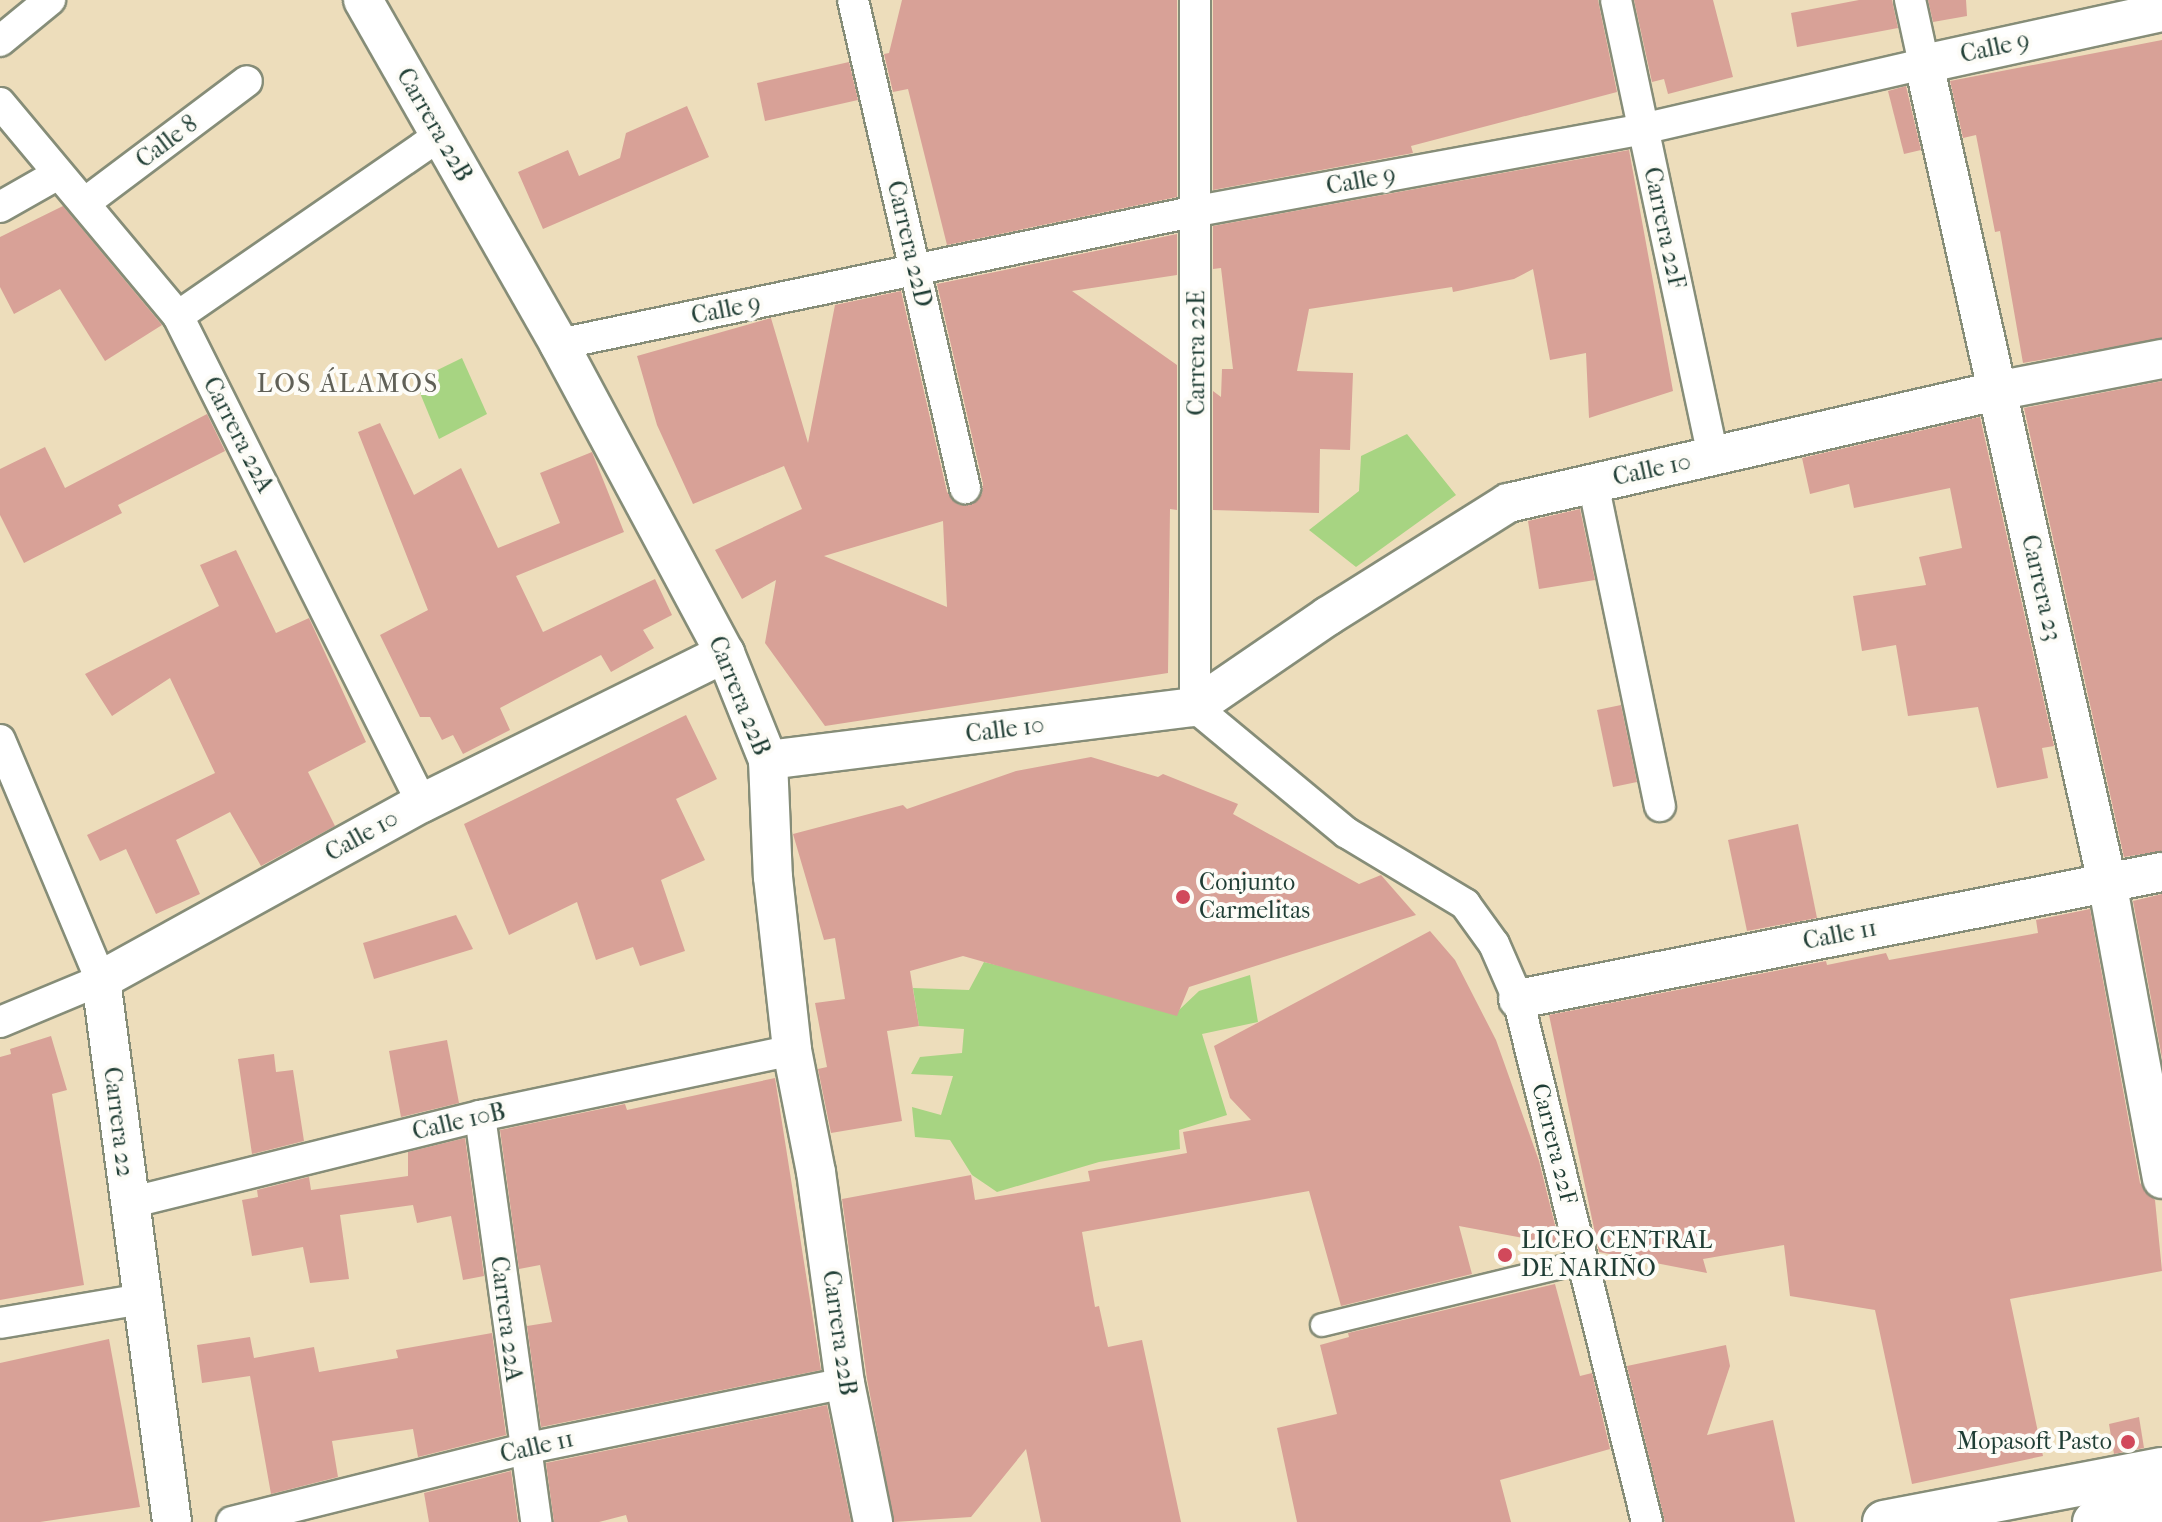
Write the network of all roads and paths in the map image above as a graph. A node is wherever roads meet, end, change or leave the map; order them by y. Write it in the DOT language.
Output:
graph roads {
  1 [pos="50,0"];
  2 [pos="363,0"];
  3 [pos="853,0"];
  4 [pos="1195,0"];
  5 [pos="1616,0"];
  6 [pos="1910,0"];
  7 [pos="2162,12"];
  8 [pos="0,41"];
  9 [pos="1924,64"];
  10 [pos="247,81"];
  11 [pos="0,103"];
  12 [pos="1642,129"];
  13 [pos="440,135"];
  14 [pos="58,174"];
  15 [pos="86,202"];
  16 [pos="0,207"];
  17 [pos="1197,211"];
  18 [pos="916,271"];
  19 [pos="178,316"];
  20 [pos="559,344"];
  21 [pos="2162,359"];
  22 [pos="1996,391"];
  23 [pos="1713,457"];
  24 [pos="1593,483"];
  25 [pos="965,488"];
  26 [pos="725,653"];
  27 [pos="1195,707"];
  28 [pos="3,754"];
  29 [pos="768,760"];
  30 [pos="422,803"];
  31 [pos="1660,806"];
  32 [pos="2162,872"];
  33 [pos="2107,882"];
  34 [pos="101,980"];
  35 [pos="1518,999"];
  36 [pos="0,1022"];
  37 [pos="792,1050"];
  38 [pos="480,1116"];
  39 [pos="2162,1179"];
  40 [pos="129,1203"];
  41 [pos="1583,1262"];
  42 [pos="142,1299"];
  43 [pos="0,1323"];
  44 [pos="1322,1325"];
  45 [pos="845,1383"];
  46 [pos="524,1449"];
  47 [pos="2162,1469"];
  48 [pos="2162,1508"];
  49 [pos="172,1522"];
  50 [pos="232,1522"];
  51 [pos="536,1522"];
  52 [pos="873,1522"];
  53 [pos="1647,1522"];
  54 [pos="1884,1522"];
  55 [pos="2094,1522"];
  1 -- 8 [label="street"];
  2 -- 13 [label="street, Carrera 22B"];
  3 -- 18 [label="street, Carrera 22D"];
  4 -- 17 [label="street, Carrera 22E"];
  5 -- 12 [label="street, Carrera 22F"];
  6 -- 9 [label="street, Carrera 23"];
  7 -- 9 [label="street, Calle 9"];
  9 -- 12 [label="street, Calle 9"];
  9 -- 22 [label="street, Carrera 23"];
  10 -- 15 [label="street, Calle 8"];
  11 -- 14 [label="street, Carrera 22A"];
  12 -- 17 [label="street, Calle 9"];
  12 -- 23 [label="street, Carrera 22F"];
  13 -- 19 [label="street"];
  13 -- 20 [label="street, Carrera 22B"];
  14 -- 15 [label="street, Carrera 22A"];
  14 -- 16 [label="street"];
  15 -- 19 [label="street, Carrera 22A"];
  17 -- 18 [label="street, Calle 9"];
  17 -- 27 [label="street, Carrera 22E"];
  18 -- 20 [label="street, Calle 9"];
  18 -- 25 [label="street, Carrera 22D"];
  19 -- 30 [label="street, Carrera 22A"];
  20 -- 26 [label="street, Carrera 22B"];
  21 -- 22 [label="street, Calle 10"];
  22 -- 23 [label="street, Calle 10"];
  22 -- 33 [label="street, Carrera 23"];
  23 -- 24 [label="street, Calle 10"];
  24 -- 27 [label="street, Calle 10"];
  24 -- 31 [label="street"];
  26 -- 29 [label="street, Carrera 22B"];
  26 -- 30 [label="street, Calle 10"];
  27 -- 29 [label="street, Calle 10"];
  27 -- 35 [label="street"];
  28 -- 34 [label="street, Carrera 22"];
  29 -- 37 [label="street, Carrera 22B"];
  30 -- 34 [label="street, Calle 10"];
  32 -- 33 [label="street, Calle 11"];
  33 -- 35 [label="street, Calle 11"];
  33 -- 39 [label="street, Carrera 23"];
  34 -- 36 [label="street, Calle 10"];
  34 -- 40 [label="street, Carrera 22"];
  35 -- 41 [label="street, Carrera 22F"];
  37 -- 38 [label="street, Calle 10B"];
  37 -- 45 [label="street, Carrera 22B"];
  38 -- 40 [label="street, Calle 10B"];
  38 -- 46 [label="street, Carrera 22A"];
  40 -- 42 [label="street, Carrera 22"];
  41 -- 44 [label="street"];
  41 -- 53 [label="street, Carrera 22F"];
  42 -- 43 [label="street"];
  42 -- 49 [label="street, Carrera 22"];
  45 -- 46 [label="street, Calle 11"];
  45 -- 52 [label="street, Carrera 22B"];
  46 -- 50 [label="street, Calle 11"];
  46 -- 51 [label="street, Carrera 22A"];
  47 -- 54 [label="main road"];
  48 -- 55 [label="main road"];
}
